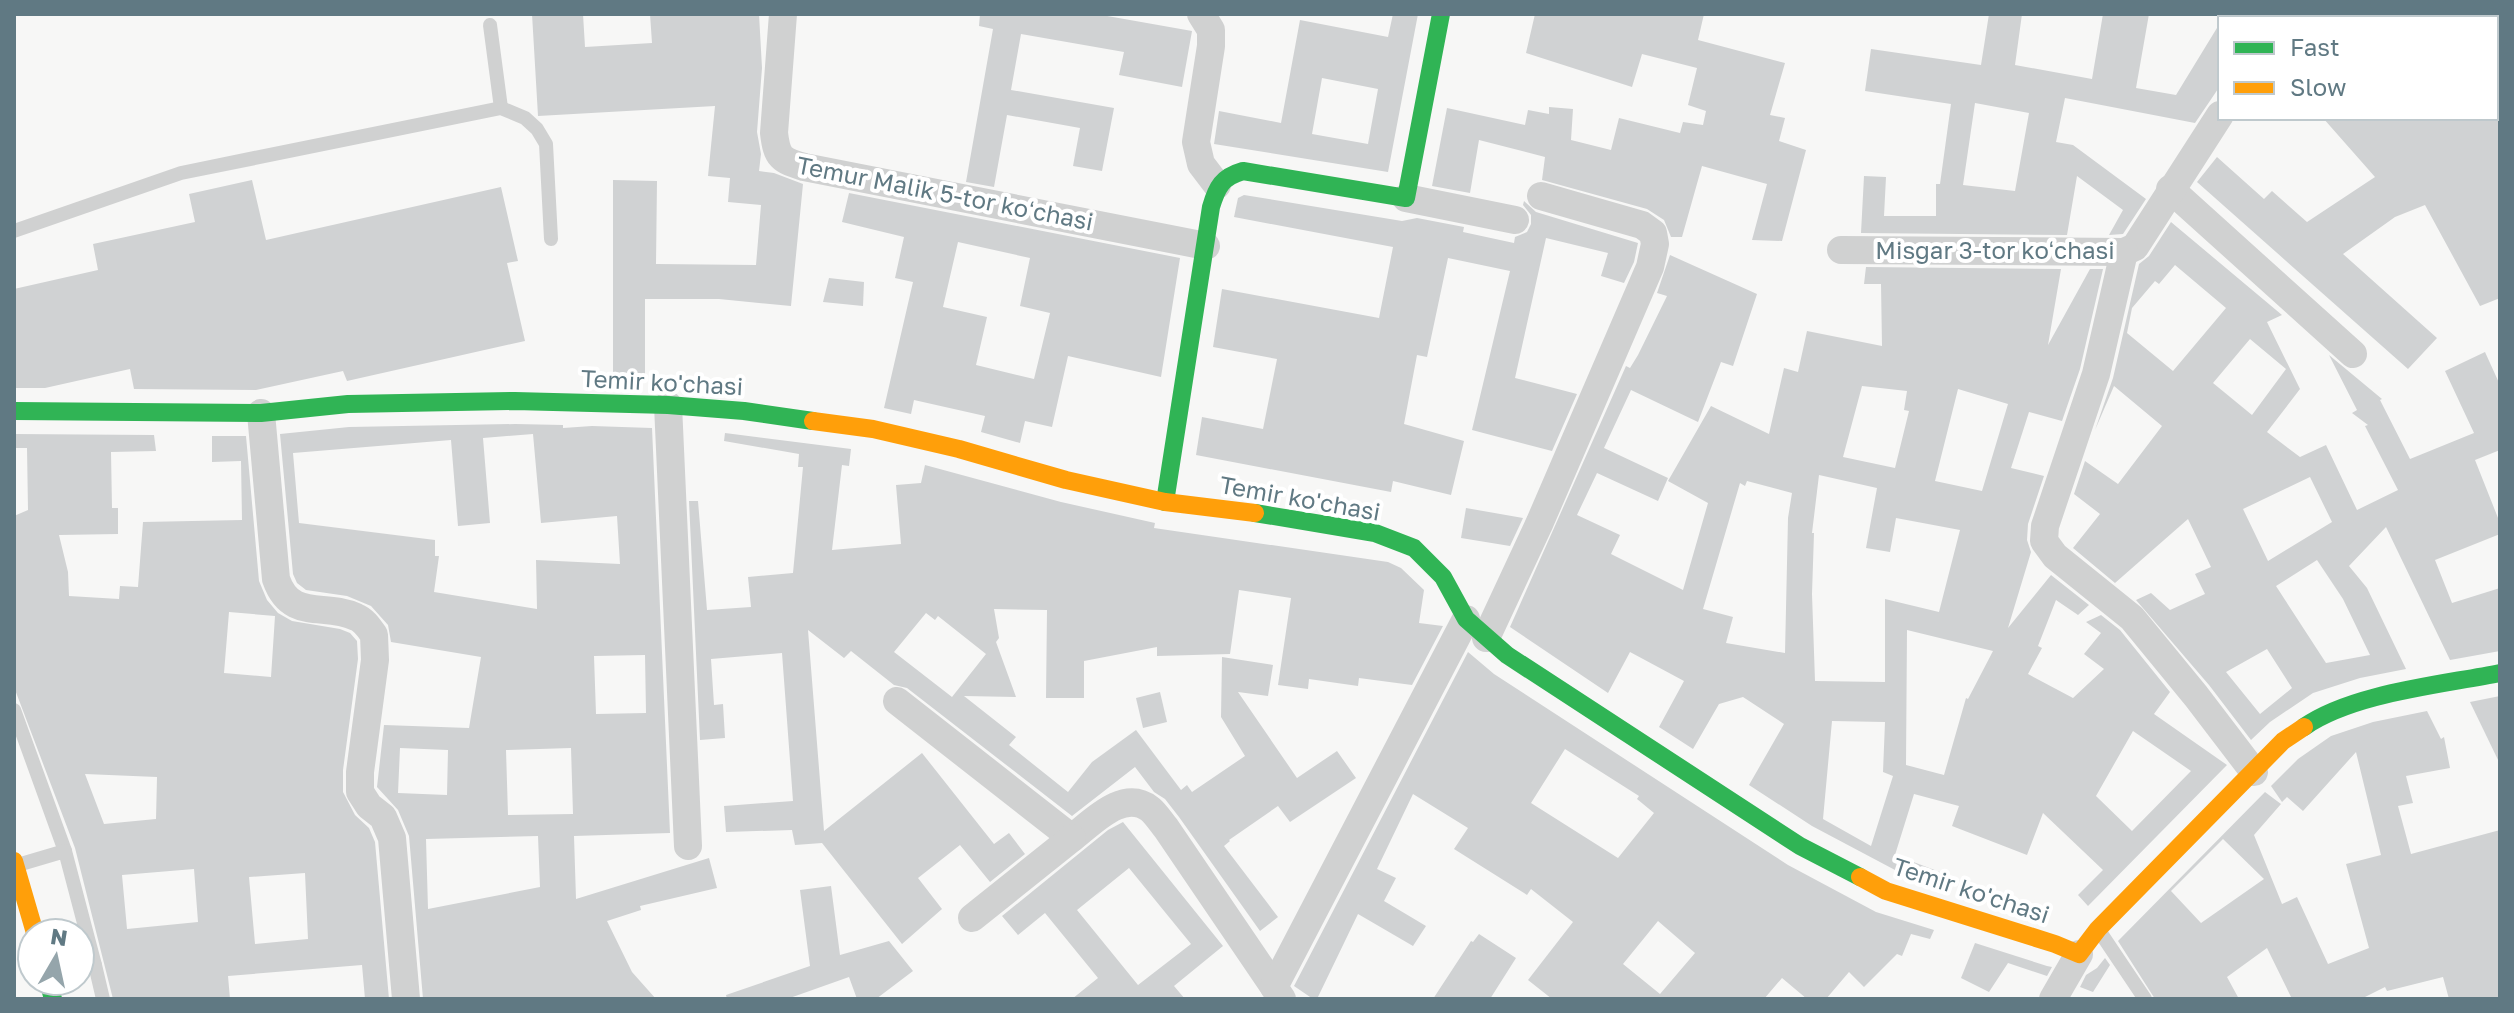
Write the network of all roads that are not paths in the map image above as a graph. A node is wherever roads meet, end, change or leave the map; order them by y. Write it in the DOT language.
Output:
graph roads {
  1 [pos="783,14"];
  2 [pos="1201,14"];
  3 [pos="1441,14"];
  4 [pos="490,25"];
  5 [pos="501,108"];
  6 [pos="2218,118"];
  7 [pos="1217,185"];
  8 [pos="2170,189"];
  9 [pos="1541,196"];
  10 [pos="1406,198"];
  11 [pos="1515,220"];
  12 [pos="14,231"];
  13 [pos="551,239"];
  14 [pos="1206,246"];
  15 [pos="1841,250"];
  16 [pos="2124,252"];
  17 [pos="2353,354"];
  18 [pos="668,405"];
  19 [pos="14,411"];
  20 [pos="261,413"];
  21 [pos="1165,502"];
  22 [pos="1476,628"];
  23 [pos="2500,673"];
  24 [pos="897,701"];
  25 [pos="14,710"];
  26 [pos="2254,772"];
  27 [pos="1072,838"];
  28 [pos="688,846"];
  29 [pos="65,851"];
  30 [pos="15,863"];
  31 [pos="30,917"];
  32 [pos="82,917"];
  33 [pos="972,918"];
  34 [pos="2098,929"];
  35 [pos="2079,954"];
  36 [pos="96,969"];
  37 [pos="1278,993"];
  38 [pos="103,999"];
  39 [pos="406,999"];
  40 [pos="2053,999"];
  41 [pos="2145,999"];
  1 -- 14 [label="street, Temur Malik 5-tor koʻchasi"];
  2 -- 7 [label="street"];
  3 -- 10 [label="street"];
  4 -- 5 [label="lane"];
  5 -- 12 [label="lane"];
  5 -- 13 [label="lane"];
  6 -- 8 [label="street, Misgar 3-tor koʻchasi"];
  7 -- 10 [label="street"];
  7 -- 14 [label="street"];
  8 -- 16 [label="street, Misgar 3-tor koʻchasi"];
  8 -- 17 [label="street"];
  9 -- 22 [label="street"];
  10 -- 11 [label="street"];
  14 -- 21 [label="street"];
  15 -- 16 [label="street, Misgar 3-tor koʻchasi"];
  16 -- 26 [label="street"];
  18 -- 20 [label="street, Temir ko'chasi"];
  18 -- 21 [label="street, Temir ko'chasi"];
  18 -- 28 [label="street"];
  19 -- 20 [label="street, Temir ko'chasi"];
  20 -- 39 [label="street"];
  21 -- 22 [label="street, Temir ko'chasi"];
  22 -- 35 [label="street, Temir ko'chasi"];
  22 -- 37 [label="street"];
  23 -- 26 [label="street"];
  24 -- 27 [label="street"];
  25 -- 29 [label="lane"];
  26 -- 34 [label="street"];
  27 -- 33 [label="street"];
  27 -- 37 [label="street"];
  29 -- 30 [label="lane"];
  29 -- 32 [label="lane"];
  30 -- 31 [label="street"];
  34 -- 35 [label="street"];
  34 -- 41 [label="lane"];
  35 -- 40 [label="street"];
  36 -- 38 [label="lane"];
}
